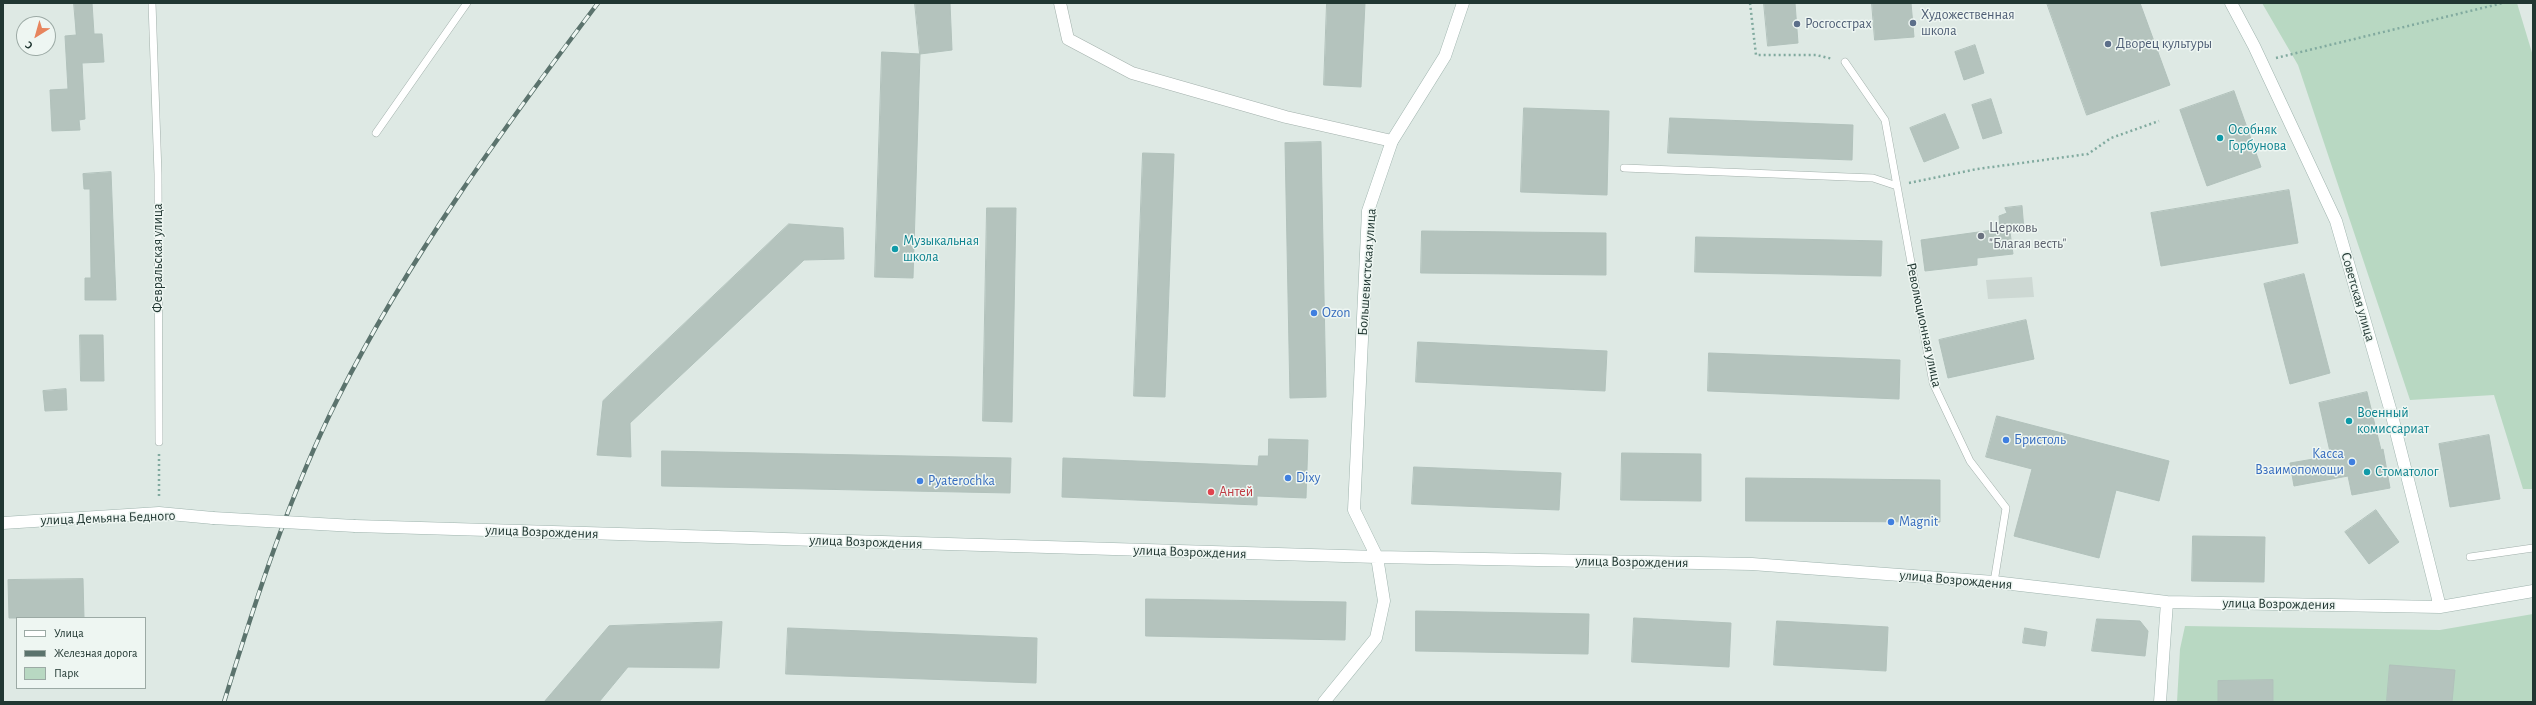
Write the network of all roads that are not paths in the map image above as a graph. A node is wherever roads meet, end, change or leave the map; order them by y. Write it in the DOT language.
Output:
graph roads {
  1 [pos="152,3"];
  2 [pos="468,3"];
  3 [pos="1060,3"];
  4 [pos="1463,3"];
  5 [pos="2231,3"];
  6 [pos="1845,62"];
  7 [pos="376,133"];
  8 [pos="1392,140"];
  9 [pos="1624,168"];
  10 [pos="1897,186"];
  11 [pos="159,442"];
  12 [pos="3,524"];
  13 [pos="355,526"];
  14 [pos="2533,548"];
  15 [pos="1377,557"];
  16 [pos="2470,557"];
  17 [pos="1994,582"];
  18 [pos="2533,591"];
  19 [pos="2167,602"];
  20 [pos="2440,607"];
  21 [pos="1324,702"];
  22 [pos="2160,702"];
  1 -- 11 [label="lane, Февральская улица"];
  2 -- 7 [label="lane"];
  3 -- 8 [label="main road"];
  4 -- 8 [label="main road, Большевистская улица"];
  5 -- 20 [label="main road, Советская улица"];
  6 -- 10 [label="lane, Революционная улица"];
  8 -- 15 [label="main road, Большевистская улица"];
  9 -- 10 [label="lane"];
  10 -- 17 [label="lane, Революционная улица"];
  12 -- 13 [label="main road, улица Демьяна Бедного, bridge"];
  13 -- 15 [label="main road, улица Возрождения"];
  14 -- 16 [label="lane"];
  15 -- 17 [label="main road, улица Возрождения"];
  15 -- 21 [label="main road"];
  17 -- 19 [label="main road, улица Возрождения"];
  18 -- 20 [label="main road, улица Возрождения"];
  19 -- 20 [label="main road, улица Возрождения"];
  19 -- 22 [label="main road"];
}
